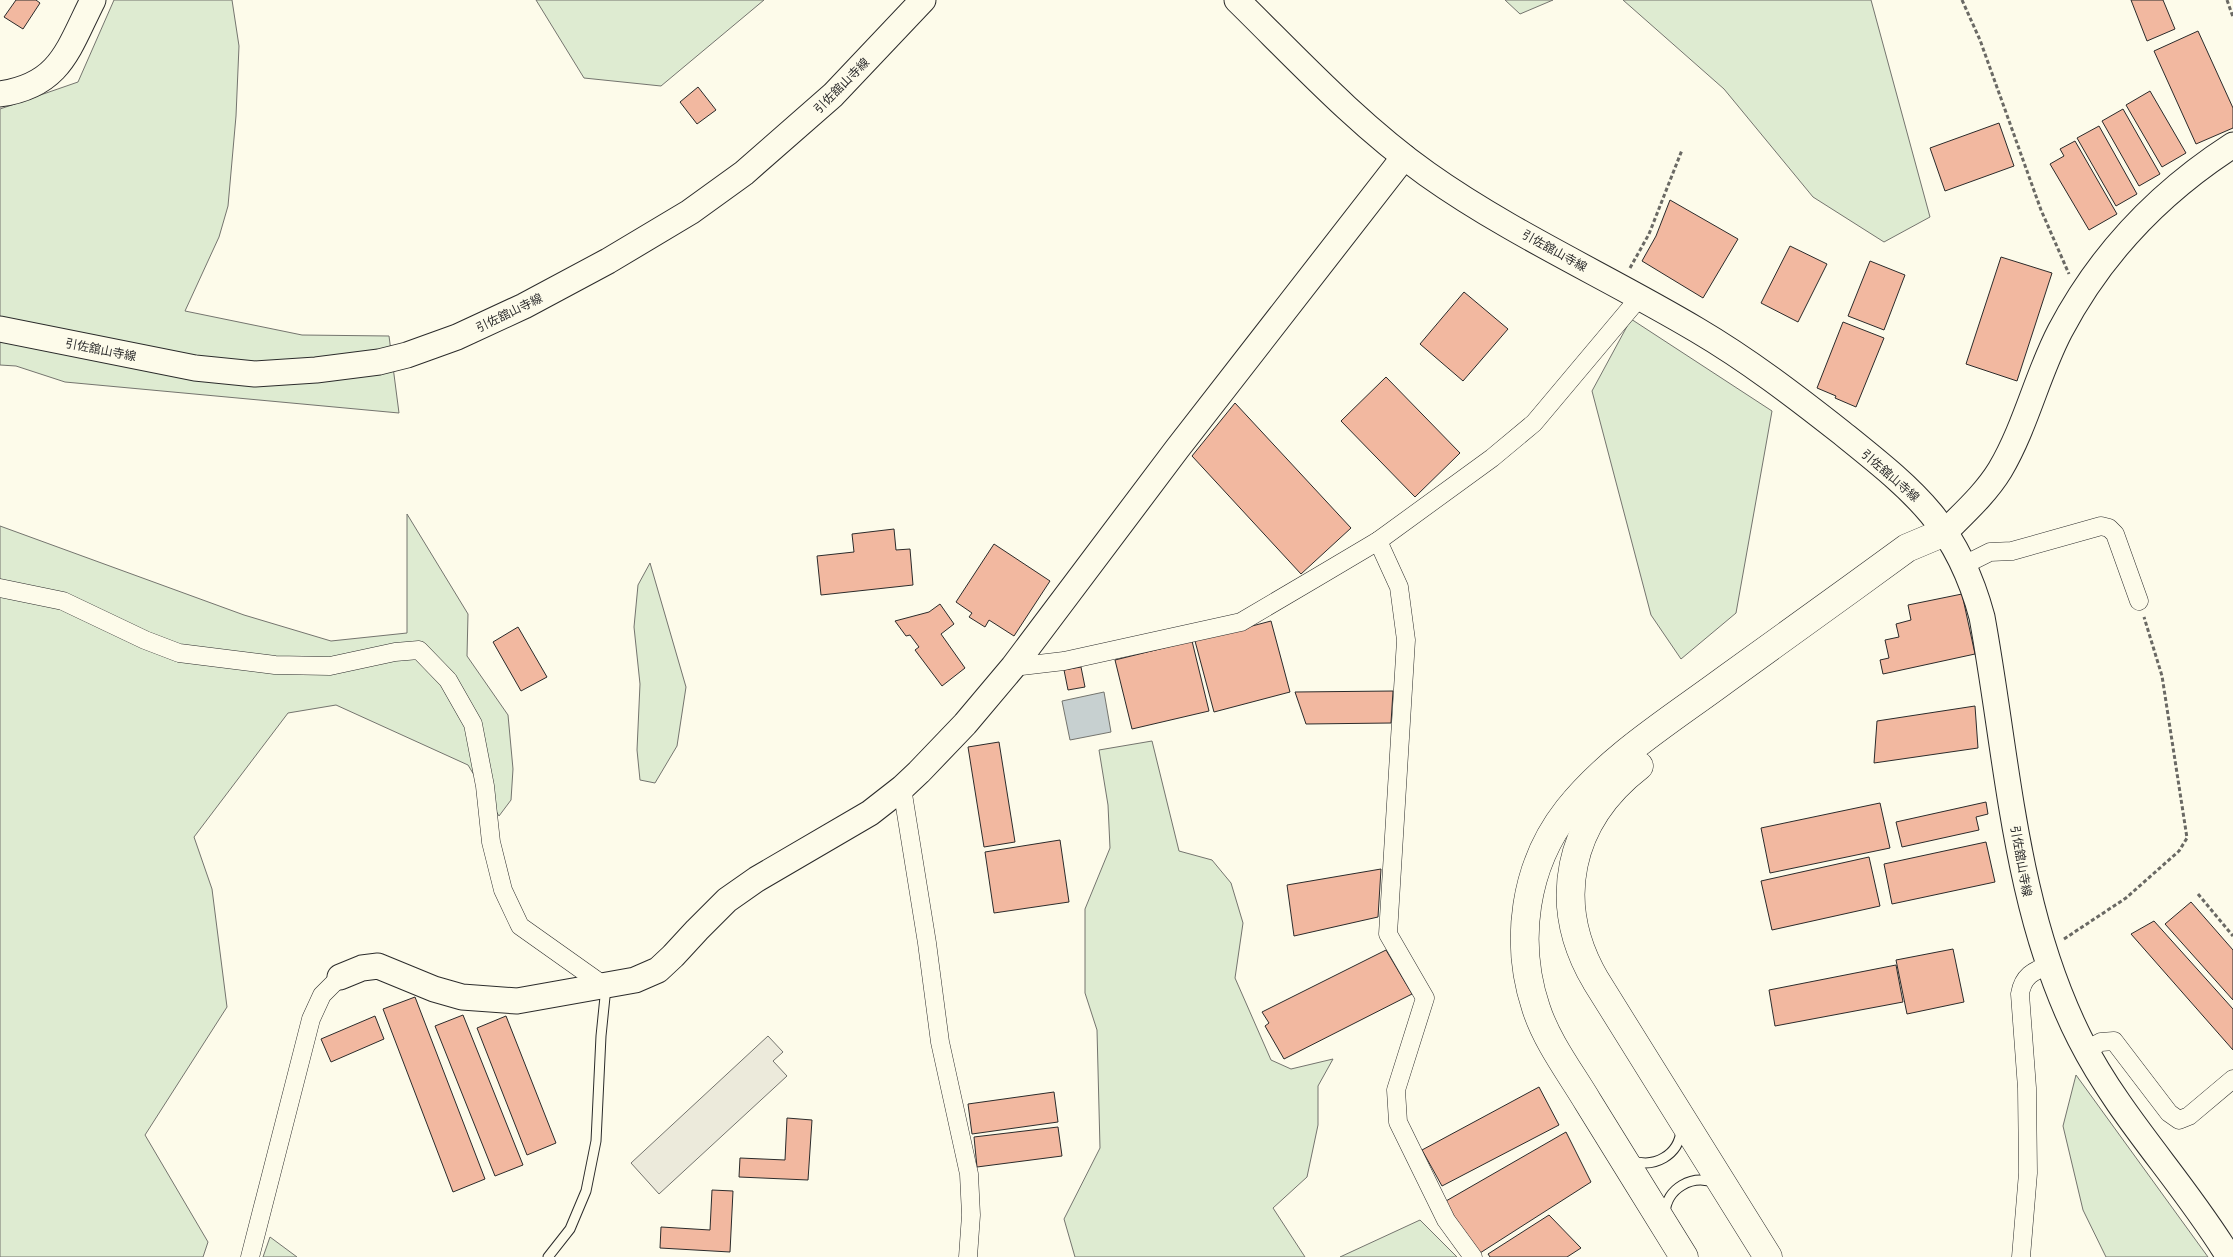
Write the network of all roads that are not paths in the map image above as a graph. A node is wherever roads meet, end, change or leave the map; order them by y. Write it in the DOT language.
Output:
graph roads {
  1 [pos="93,0"];
  2 [pos="923,0"];
  3 [pos="1237,0"];
  4 [pos="0,94"];
  5 [pos="2233,145"];
  6 [pos="1404,157"];
  7 [pos="1630,292"];
  8 [pos="0,329"];
  9 [pos="1945,532"];
  10 [pos="1378,541"];
  11 [pos="1964,565"];
  12 [pos="0,588"];
  13 [pos="2139,601"];
  14 [pos="1013,667"];
  15 [pos="902,788"];
  16 [pos="2045,956"];
  17 [pos="340,977"];
  18 [pos="606,987"];
  19 [pos="2086,1050"];
  20 [pos="2233,1079"];
  21 [pos="1676,1108"];
  22 [pos="1615,1146"];
  23 [pos="1732,1196"];
  24 [pos="1677,1246"];
  25 [pos="250,1257"];
  26 [pos="548,1257"];
  27 [pos="968,1257"];
  28 [pos="1474,1257"];
  29 [pos="1768,1257"];
  30 [pos="2021,1257"];
  31 [pos="2229,1257"];
  1 -- 4 [label="main road"];
  2 -- 8 [label="main road, 引佐舘山寺線"];
  3 -- 6 [label="main road, 引佐舘山寺線"];
  5 -- 9 [label="main road"];
  6 -- 7 [label="main road, 引佐舘山寺線"];
  6 -- 14 [label="main road"];
  7 -- 9 [label="main road, 引佐舘山寺線"];
  7 -- 10 [label="street"];
  9 -- 11 [label="main road, 引佐舘山寺線"];
  9 -- 21 [label="highway"];
  9 -- 22 [label="highway"];
  10 -- 14 [label="street"];
  10 -- 28 [label="street"];
  11 -- 13 [label="street"];
  11 -- 16 [label="main road, 引佐舘山寺線"];
  12 -- 18 [label="street"];
  14 -- 15 [label="main road"];
  15 -- 18 [label="main road"];
  15 -- 27 [label="street"];
  16 -- 19 [label="main road, 引佐舘山寺線"];
  16 -- 30 [label="street"];
  17 -- 18 [label="main road"];
  17 -- 25 [label="street"];
  18 -- 26 [label="lane"];
  19 -- 20 [label="street"];
  19 -- 31 [label="main road, 引佐舘山寺線"];
  21 -- 22 [label="lane"];
  21 -- 23 [label="highway"];
  22 -- 24 [label="highway"];
  23 -- 24 [label="lane"];
  23 -- 29 [label="highway"];
}
